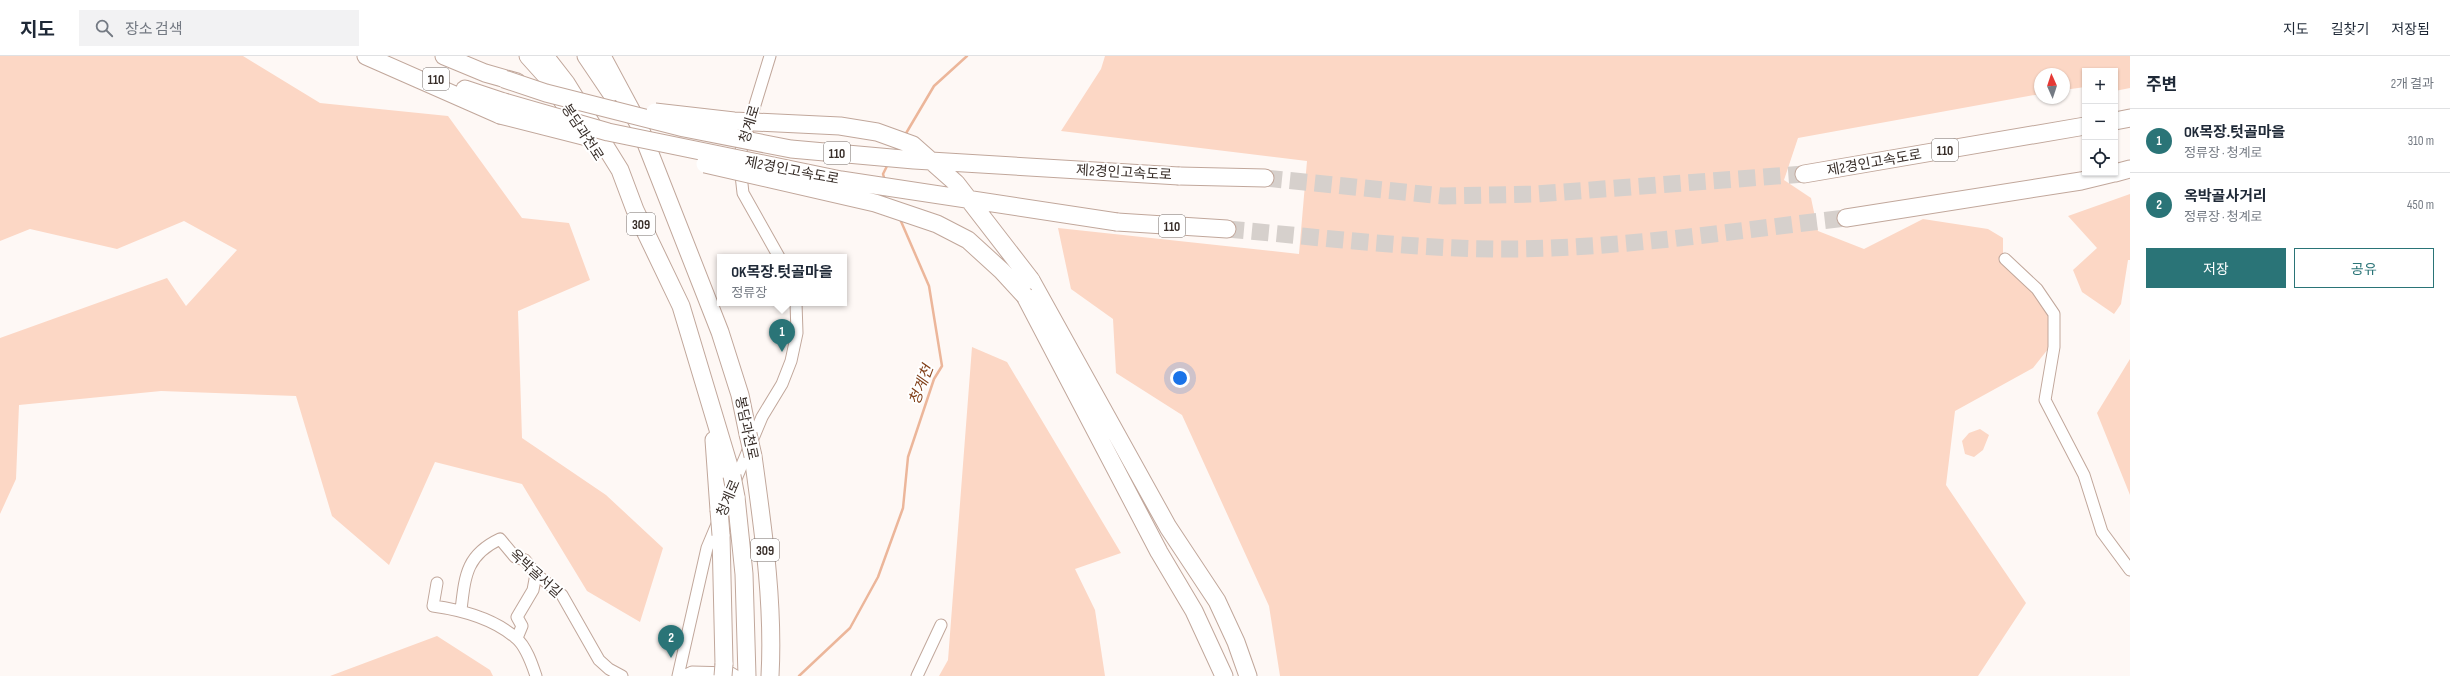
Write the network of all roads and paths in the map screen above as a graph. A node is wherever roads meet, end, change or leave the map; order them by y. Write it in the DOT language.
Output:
graph roads {
  1 [pos="367,56"];
  2 [pos="528,56"];
  3 [pos="545,56"];
  4 [pos="586,56"];
  5 [pos="602,56"];
  6 [pos="770,56"];
  7 [pos="449,58"];
  8 [pos="504,79"];
  9 [pos="502,108"];
  10 [pos="2130,118"];
  11 [pos="2118,120"];
  12 [pos="2082,127"];
  13 [pos="2130,170"];
  14 [pos="2118,172"];
  15 [pos="1804,174"];
  16 [pos="2102,176"];
  17 [pos="1265,178"];
  18 [pos="665,192"];
  19 [pos="635,210"];
  20 [pos="1846,218"];
  21 [pos="1227,229"];
  22 [pos="777,254"];
  23 [pos="2005,259"];
  24 [pos="796,306"];
  25 [pos="712,404"];
  26 [pos="2130,570"];
  27 [pos="536,574"];
  28 [pos="437,583"];
  29 [pos="461,610"];
  30 [pos="941,625"];
  31 [pos="517,638"];
  32 [pos="732,673"];
  33 [pos="536,676"];
  34 [pos="622,676"];
  35 [pos="678,676"];
  36 [pos="684,676"];
  37 [pos="770,676"];
  38 [pos="918,676"];
  39 [pos="1224,676"];
  40 [pos="1248,676"];
  1 -- 9 [label="highway, 제2경인고속도로 / 110"];
  2 -- 19 [label="highway, 봉담과천로"];
  3 -- 19 [label="highway, 봉담과천로 / 309"];
  4 -- 18 [label="highway, 봉담과천로 / 309"];
  5 -- 18 [label="highway, 봉담과천로"];
  6 -- 22 [label="street, 청계로"];
  7 -- 8 [label="highway, 제2경인고속도로 / 110"];
  8 -- 17 [label="highway, 제2경인고속도로 / 110, bridge"];
  8 -- 40 [label="highway, bridge"];
  9 -- 21 [label="highway, 제2경인고속도로 / 110, bridge"];
  9 -- 39 [label="highway, bridge"];
  10 -- 11 [label="highway"];
  12 -- 15 [label="highway, 제2경인고속도로 / 110"];
  13 -- 14 [label="highway"];
  16 -- 20 [label="highway"];
  18 -- 37 [label="highway, 봉담과천로 / 309, bridge"];
  19 -- 25 [label="highway, 봉담과천로 / 309"];
  23 -- 26 [label="street"];
  24 -- 35 [label="street, 청계로"];
  25 -- 32 [label="highway, 봉담과천로, bridge"];
  25 -- 32 [label="highway, 봉담과천로 / 309, bridge"];
  27 -- 29 [label="street, 옥박골서길"];
  27 -- 31 [label="street"];
  27 -- 34 [label="street, 옥박골서길"];
  28 -- 29 [label="street"];
  29 -- 31 [label="street"];
  30 -- 38 [label="street"];
  31 -- 33 [label="street"];
  32 -- 36 [label="street"];
}
